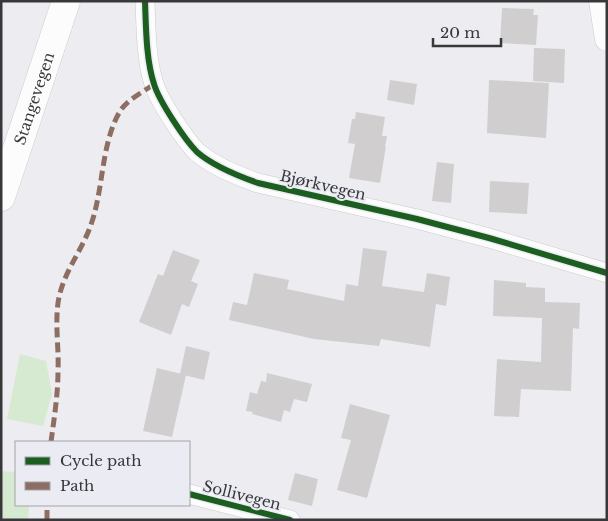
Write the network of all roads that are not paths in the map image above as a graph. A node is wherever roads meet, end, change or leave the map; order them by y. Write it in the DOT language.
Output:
graph roads {
  1 [pos="66,1"];
  2 [pos="145,1"];
  3 [pos="602,1"];
  4 [pos="607,38"];
  5 [pos="1,197"];
  6 [pos="607,273"];
  7 [pos="190,494"];
  8 [pos="290,520"];
  1 -- 5 [label="main road, Stangevegen"];
  2 -- 6 [label="street, Bjørkvegen"];
  3 -- 4 [label="street"];
  7 -- 8 [label="street, Sollivegen"];
}
